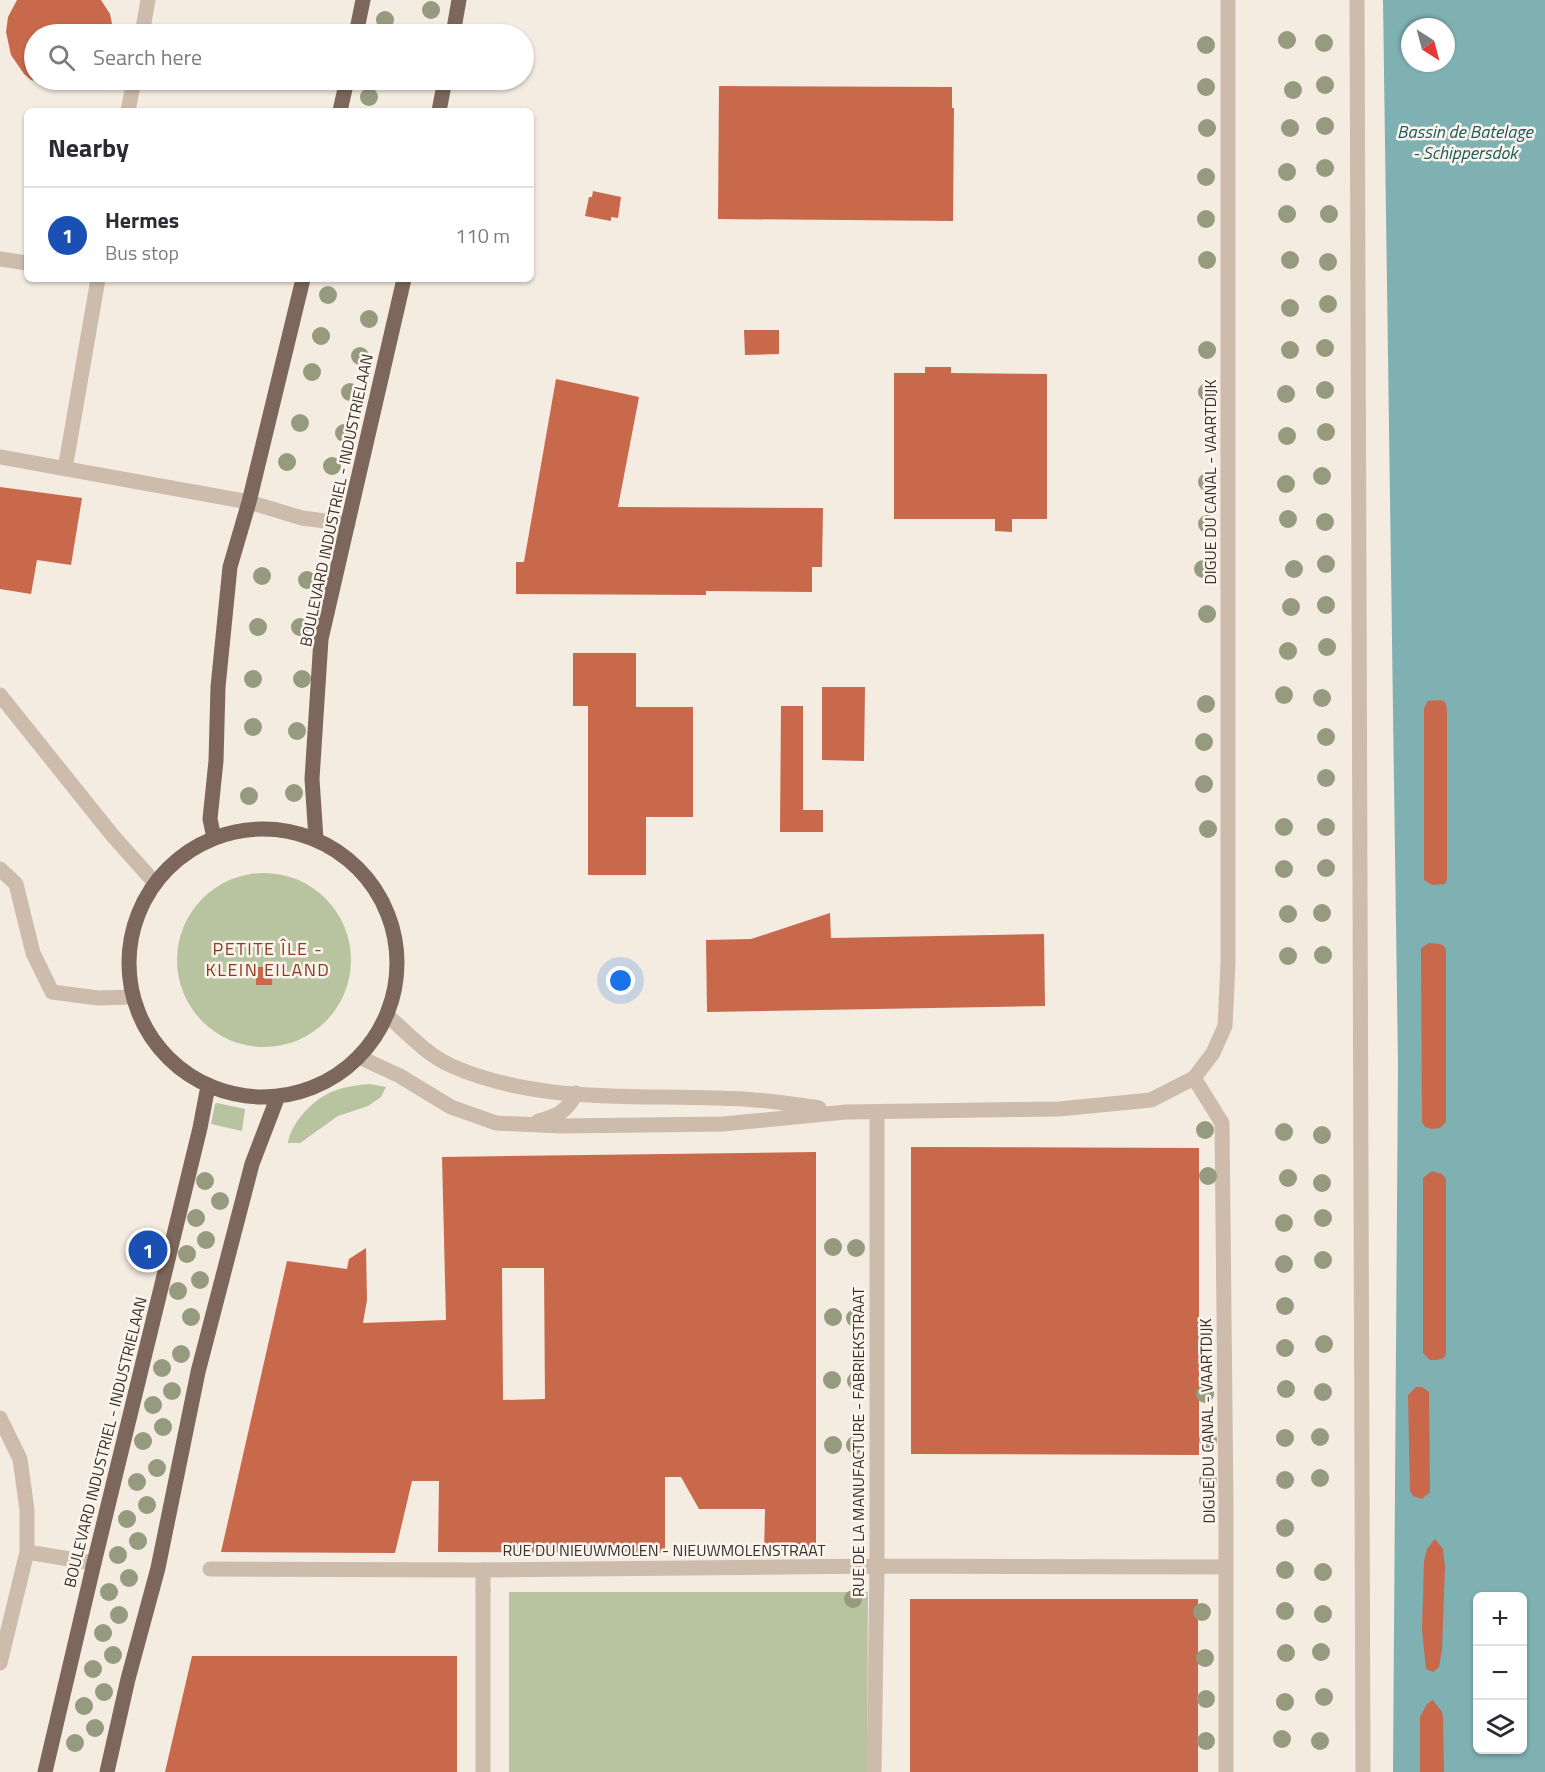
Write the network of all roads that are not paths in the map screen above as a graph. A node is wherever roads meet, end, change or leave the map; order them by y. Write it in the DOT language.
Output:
graph roads {
  1 [pos="148,0"];
  2 [pos="363,0"];
  3 [pos="459,0"];
  4 [pos="1228,0"];
  5 [pos="1357,0"];
  6 [pos="144,24"];
  7 [pos="358,24"];
  8 [pos="455,24"];
  9 [pos="132,90"];
  10 [pos="345,90"];
  11 [pos="443,90"];
  12 [pos="129,108"];
  13 [pos="341,108"];
  14 [pos="440,108"];
  15 [pos="0,259"];
  16 [pos="24,263"];
  17 [pos="97,282"];
  18 [pos="302,282"];
  19 [pos="403,282"];
  20 [pos="0,457"];
  21 [pos="65,469"];
  22 [pos="249,502"];
  23 [pos="348,524"];
  24 [pos="0,695"];
  25 [pos="214,838"];
  26 [pos="316,839"];
  27 [pos="0,869"];
  28 [pos="155,883"];
  29 [pos="133,997"];
  30 [pos="387,1015"];
  31 [pos="358,1057"];
  32 [pos="1194,1078"];
  33 [pos="208,1086"];
  34 [pos="576,1093"];
  35 [pos="278,1096"];
  36 [pos="846,1112"];
  37 [pos="877,1112"];
  38 [pos="526,1125"];
  39 [pos="0,1418"];
  40 [pos="27,1552"];
  41 [pos="94,1563"];
  42 [pos="877,1566"];
  43 [pos="1226,1567"];
  44 [pos="210,1569"];
  45 [pos="483,1570"];
  46 [pos="0,1663"];
  47 [pos="45,1772"];
  48 [pos="107,1772"];
  49 [pos="483,1772"];
  50 [pos="874,1772"];
  51 [pos="1226,1772"];
  52 [pos="1363,1772"];
  1 -- 6 [label="street"];
  2 -- 7 [label="main road"];
  3 -- 8 [label="main road"];
  4 -- 32 [label="street, DIGUE DU CANAL - VAARTDIJK"];
  5 -- 52 [label="street"];
  9 -- 12 [label="street"];
  10 -- 13 [label="main road"];
  11 -- 14 [label="main road"];
  15 -- 16 [label="street"];
  17 -- 21 [label="street"];
  18 -- 22 [label="main road"];
  19 -- 23 [label="main road, BOULEVARD INDUSTRIEL - INDUSTRIELAAN"];
  20 -- 21 [label="street"];
  21 -- 22 [label="street"];
  22 -- 23 [label="street"];
  22 -- 25 [label="main road"];
  23 -- 26 [label="main road, BOULEVARD INDUSTRIEL - INDUSTRIELAAN"];
  24 -- 28 [label="street"];
  25 -- 26 [label="main road"];
  25 -- 28 [label="main road"];
  26 -- 30 [label="main road"];
  27 -- 29 [label="street"];
  28 -- 29 [label="main road"];
  29 -- 33 [label="main road"];
  30 -- 31 [label="main road"];
  30 -- 34 [label="street"];
  31 -- 35 [label="main road"];
  31 -- 38 [label="street"];
  32 -- 37 [label="street"];
  32 -- 43 [label="street, DIGUE DU CANAL - VAARTDIJK"];
  33 -- 35 [label="main road"];
  33 -- 41 [label="main road, BOULEVARD INDUSTRIEL - INDUSTRIELAAN"];
  34 -- 36 [label="street"];
  34 -- 38 [label="street"];
  35 -- 48 [label="main road"];
  36 -- 37 [label="street"];
  36 -- 38 [label="street"];
  37 -- 42 [label="street, RUE DE LA MANUFACTURE - FABRIEKSTRAAT"];
  39 -- 40 [label="street"];
  40 -- 41 [label="street"];
  40 -- 46 [label="street"];
  41 -- 47 [label="main road, BOULEVARD INDUSTRIEL - INDUSTRIELAAN"];
  42 -- 43 [label="street, RUE DU NIEUWMOLEN - NIEUWMOLENSTRAAT"];
  42 -- 45 [label="street, RUE DU NIEUWMOLEN - NIEUWMOLENSTRAAT"];
  42 -- 50 [label="street, RUE DE LA MANUFACTURE - FABRIEKSTRAAT"];
  43 -- 51 [label="street, DIGUE DU CANAL - VAARTDIJK"];
  44 -- 45 [label="street, RUE DU NIEUWMOLEN - NIEUWMOLENSTRAAT"];
  45 -- 49 [label="street"];
}
